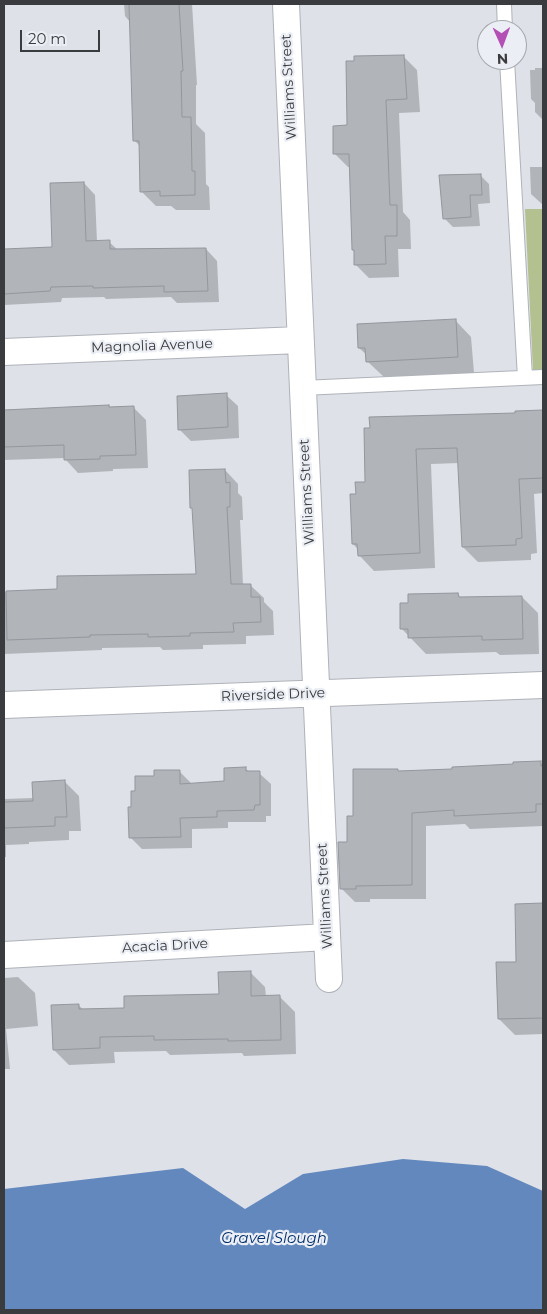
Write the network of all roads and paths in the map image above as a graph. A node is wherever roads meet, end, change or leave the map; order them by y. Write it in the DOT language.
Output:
graph roads {
  1 [pos="286,4"];
  2 [pos="504,4"];
  3 [pos="505,20"];
  4 [pos="508,70"];
  5 [pos="300,340"];
  6 [pos="4,352"];
  7 [pos="543,377"];
  8 [pos="525,378"];
  9 [pos="302,388"];
  10 [pos="543,685"];
  11 [pos="316,693"];
  12 [pos="4,705"];
  13 [pos="327,937"];
  14 [pos="4,955"];
  15 [pos="329,979"];
  1 -- 5 [label="street, Williams Street"];
  2 -- 3 [label="lane"];
  4 -- 8 [label="lane"];
  5 -- 6 [label="street, Magnolia Avenue"];
  5 -- 9 [label="street, Williams Street"];
  7 -- 8 [label="lane"];
  8 -- 9 [label="lane"];
  9 -- 11 [label="street, Williams Street"];
  10 -- 11 [label="street, Riverside Drive"];
  11 -- 12 [label="street, Riverside Drive"];
  11 -- 13 [label="street, Williams Street"];
  13 -- 14 [label="street, Acacia Drive"];
  13 -- 15 [label="street, Williams Street"];
}
